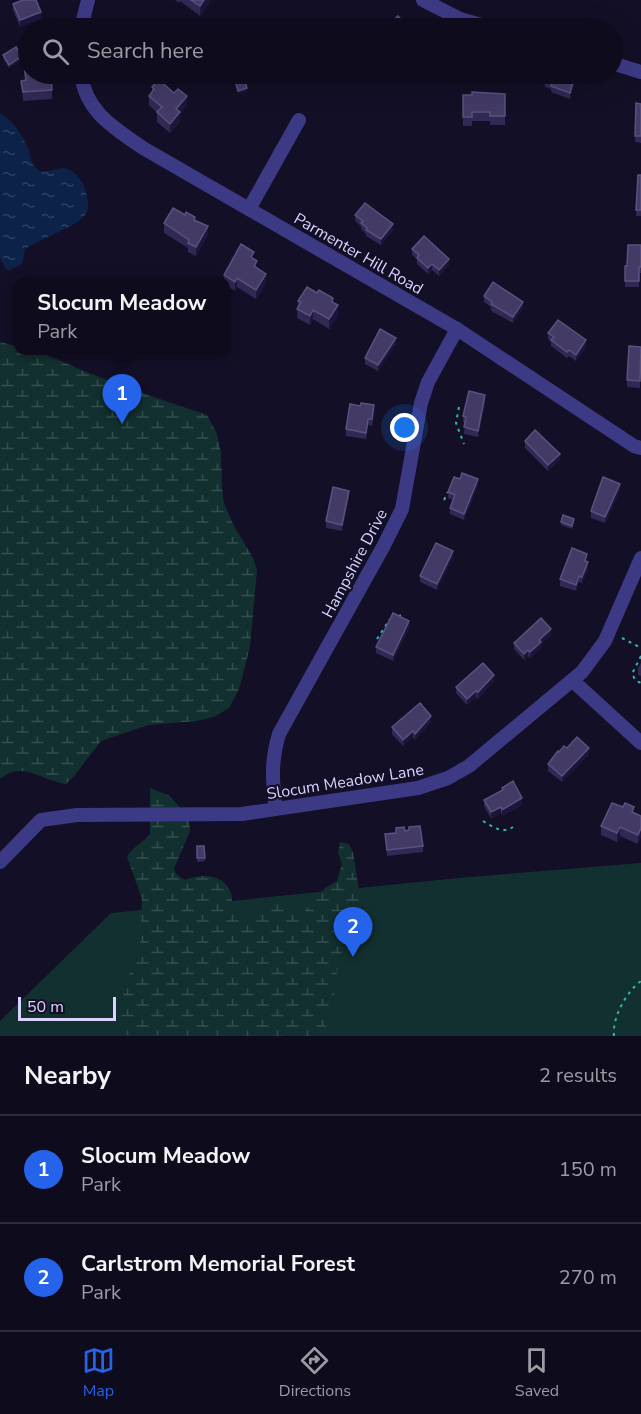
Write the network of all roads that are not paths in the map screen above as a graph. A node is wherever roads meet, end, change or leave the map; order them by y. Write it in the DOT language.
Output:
graph roads {
  1 [pos="88,0"];
  2 [pos="423,0"];
  3 [pos="84,18"];
  4 [pos="458,18"];
  5 [pos="623,66"];
  6 [pos="641,72"];
  7 [pos="82,84"];
  8 [pos="299,120"];
  9 [pos="249,209"];
  10 [pos="457,329"];
  11 [pos="641,448"];
  12 [pos="641,558"];
  13 [pos="573,681"];
  14 [pos="641,742"];
  15 [pos="276,808"];
  16 [pos="0,862"];
  1 -- 3 [label="street"];
  2 -- 4 [label="street"];
  5 -- 6 [label="street"];
  7 -- 9 [label="street, Parmenter Hill Road"];
  8 -- 9 [label="street"];
  9 -- 10 [label="street, Parmenter Hill Road"];
  10 -- 11 [label="street, Parmenter Hill Road"];
  10 -- 15 [label="street, Hampshire Drive"];
  12 -- 13 [label="street, Slocum Meadow Lane"];
  13 -- 14 [label="street"];
  13 -- 15 [label="street, Slocum Meadow Lane"];
  15 -- 16 [label="street, Slocum Meadow Lane"];
}
